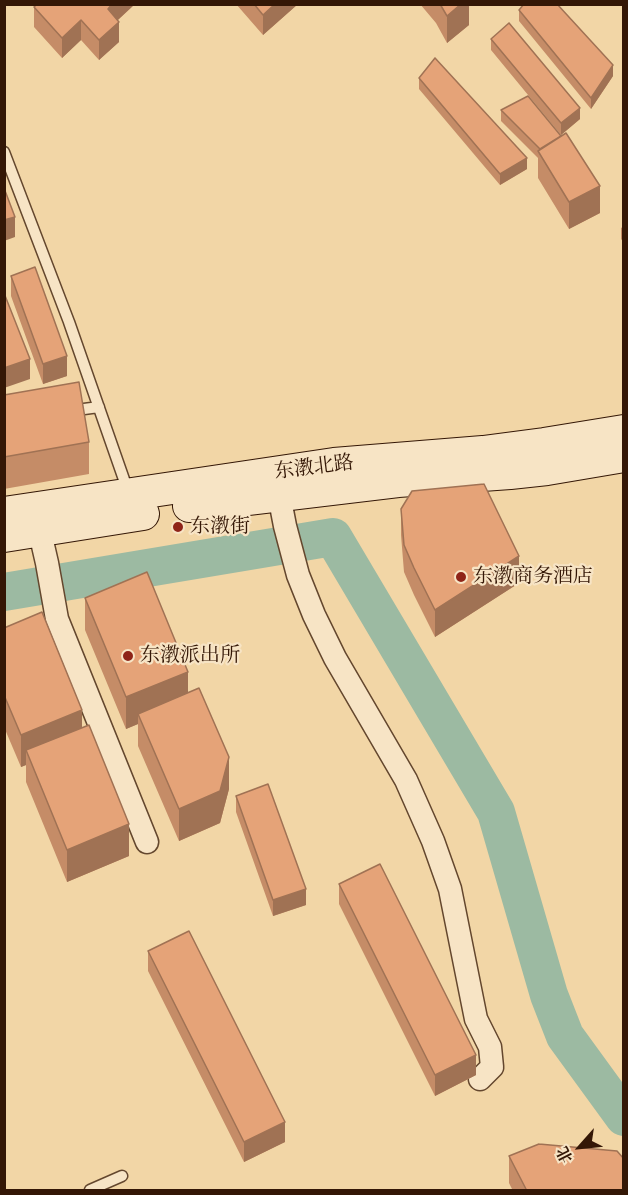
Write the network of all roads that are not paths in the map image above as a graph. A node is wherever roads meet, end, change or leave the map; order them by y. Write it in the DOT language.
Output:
graph roads {
  1 [pos="4,152"];
  2 [pos="99,407"];
  3 [pos="63,411"];
  4 [pos="624,431"];
  5 [pos="624,456"];
  6 [pos="129,494"];
  7 [pos="279,495"];
  8 [pos="26,517"];
  9 [pos="4,536"];
  10 [pos="147,842"];
  11 [pos="480,1079"];
  12 [pos="122,1176"];
  13 [pos="90,1191"];
  1 -- 2 [label="lane"];
  2 -- 3 [label="lane"];
  2 -- 6 [label="lane"];
  4 -- 6 [label="main road, 东漖北路"];
  5 -- 7 [label="main road, 东漖北路"];
  6 -- 8 [label="main road, 东漖北路"];
  7 -- 8 [label="main road, 东漖北路"];
  7 -- 11 [label="street"];
  8 -- 9 [label="main road, 东漖北路"];
  8 -- 10 [label="street"];
  12 -- 13 [label="lane"];
}
